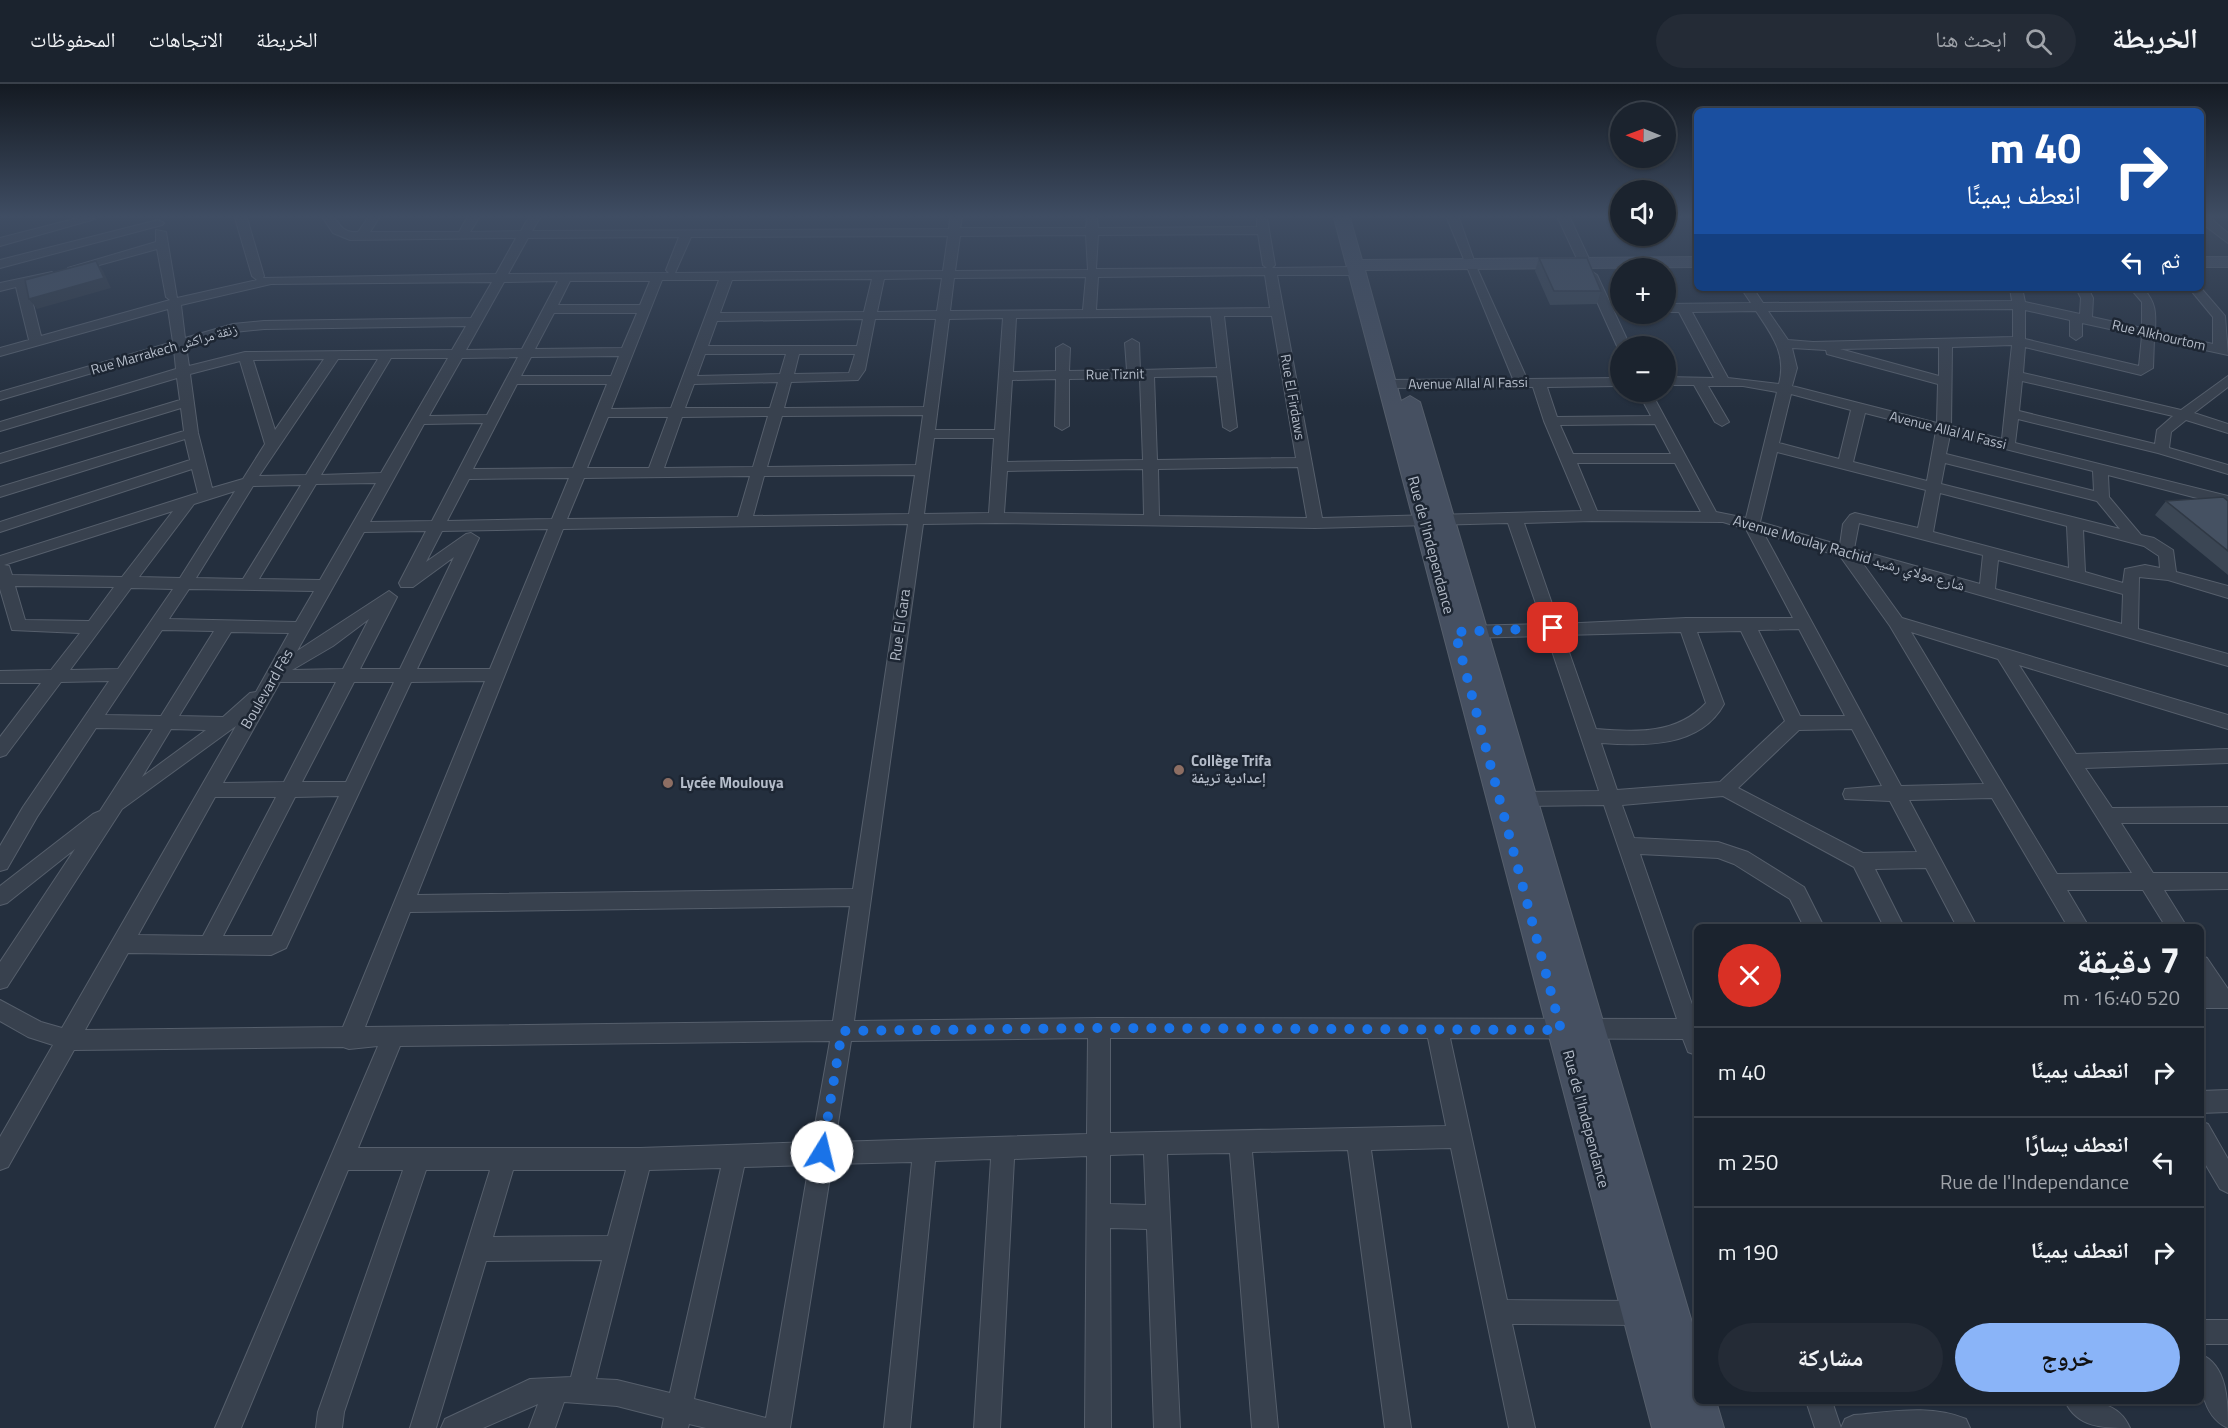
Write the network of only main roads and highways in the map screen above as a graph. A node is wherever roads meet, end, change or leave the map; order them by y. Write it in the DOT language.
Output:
graph roads {
  1 [pos="1367,281"];
  2 [pos="1512,799"];
  3 [pos="1686,1322"];
  4 [pos="1694,1381"];
  5 [pos="1699,1404"];
  6 [pos="1670,1428"];
  7 [pos="1706,1428"];
  1 -- 2 [label="main road, Rue de l'Independance"];
  2 -- 3 [label="main road, Rue de l'Independance"];
  2 -- 6 [label="main road, Rue de l'Independance"];
  3 -- 4 [label="main road, Rue de l'Independance"];
  5 -- 7 [label="main road"];
}
